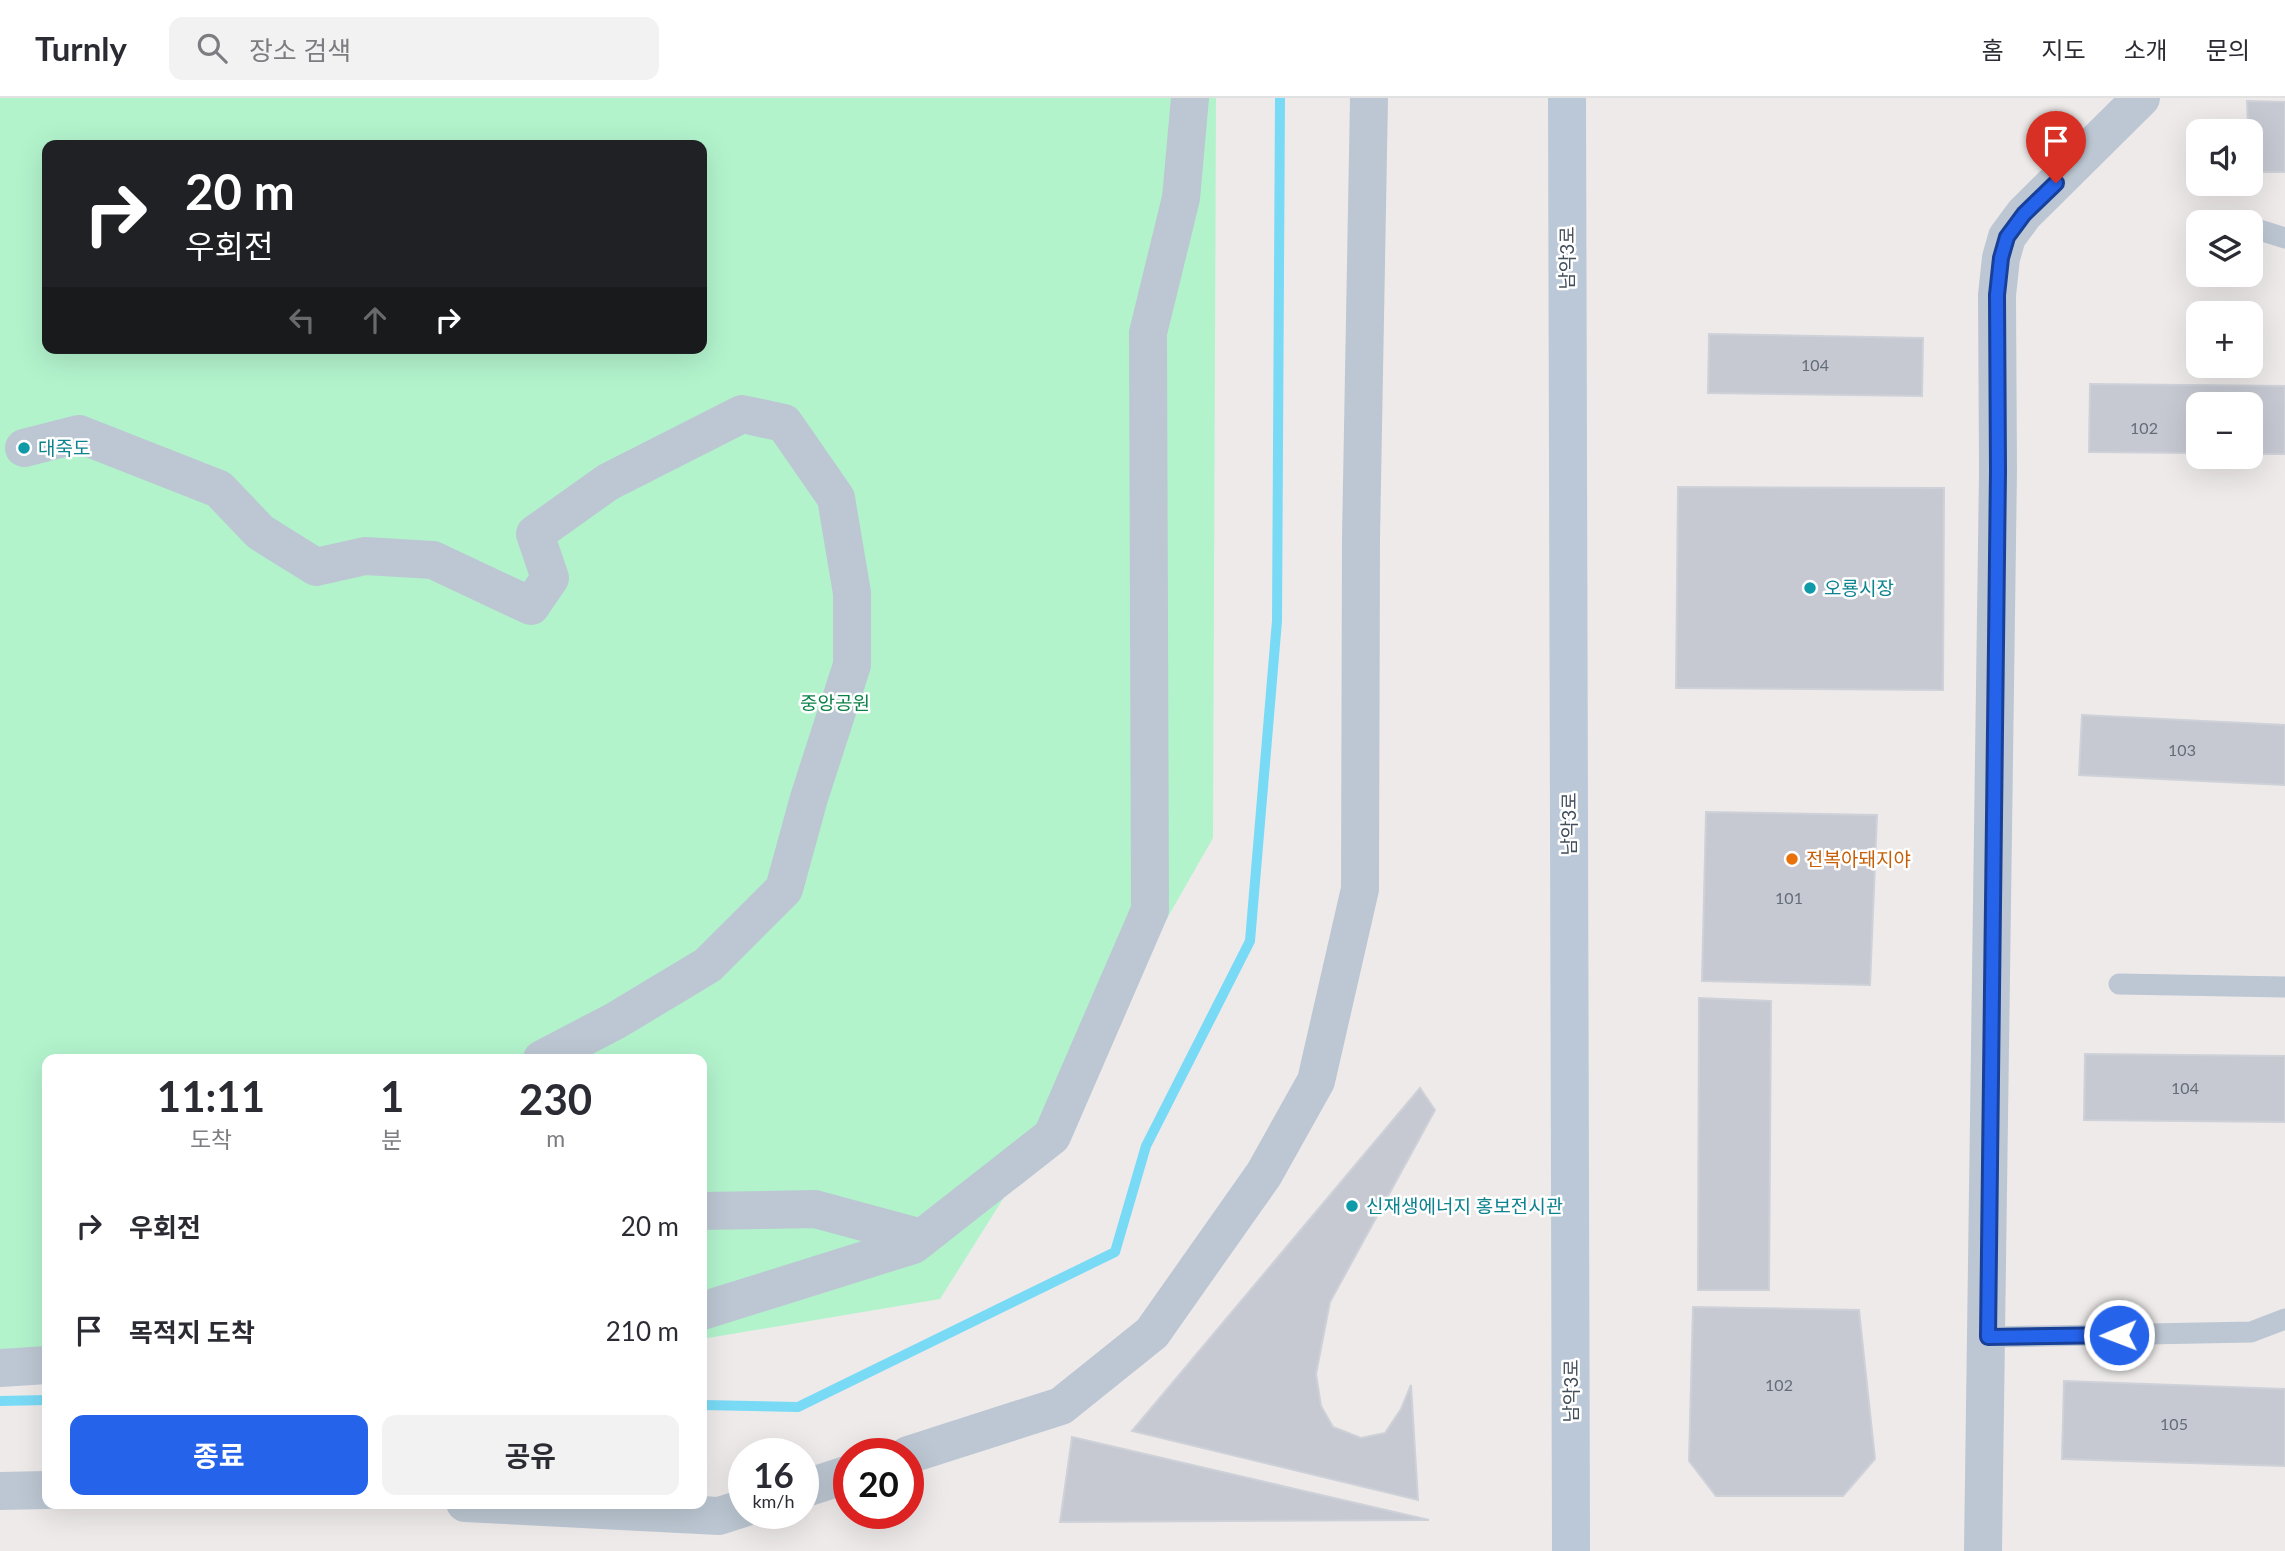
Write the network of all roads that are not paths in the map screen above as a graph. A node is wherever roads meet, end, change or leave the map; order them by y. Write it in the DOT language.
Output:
graph roads {
  1 [pos="1190,98"];
  2 [pos="1369,98"];
  3 [pos="1567,98"];
  4 [pos="2141,98"];
  5 [pos="2263,231"];
  6 [pos="2285,237"];
  7 [pos="24,448"];
  8 [pos="2119,984"];
  9 [pos="2285,987"];
  10 [pos="552,1054"];
  11 [pos="707,1211"];
  12 [pos="922,1238"];
  13 [pos="707,1309"];
  14 [pos="2285,1319"];
  15 [pos="1988,1337"];
  16 [pos="42,1365"];
  17 [pos="0,1368"];
  18 [pos="924,1450"];
  19 [pos="42,1490"];
  20 [pos="0,1491"];
  21 [pos="582,1509"];
  22 [pos="728,1513"];
  23 [pos="1571,1551"];
  24 [pos="1983,1551"];
  1 -- 12 [label="street"];
  2 -- 18 [label="street"];
  3 -- 23 [label="street, 남악3로"];
  4 -- 15 [label="street"];
  5 -- 6 [label="lane"];
  7 -- 10 [label="street"];
  8 -- 9 [label="lane"];
  11 -- 12 [label="street"];
  12 -- 13 [label="street"];
  14 -- 15 [label="lane"];
  15 -- 24 [label="street"];
  16 -- 17 [label="street"];
  19 -- 20 [label="street"];
  21 -- 22 [label="street"];
}
